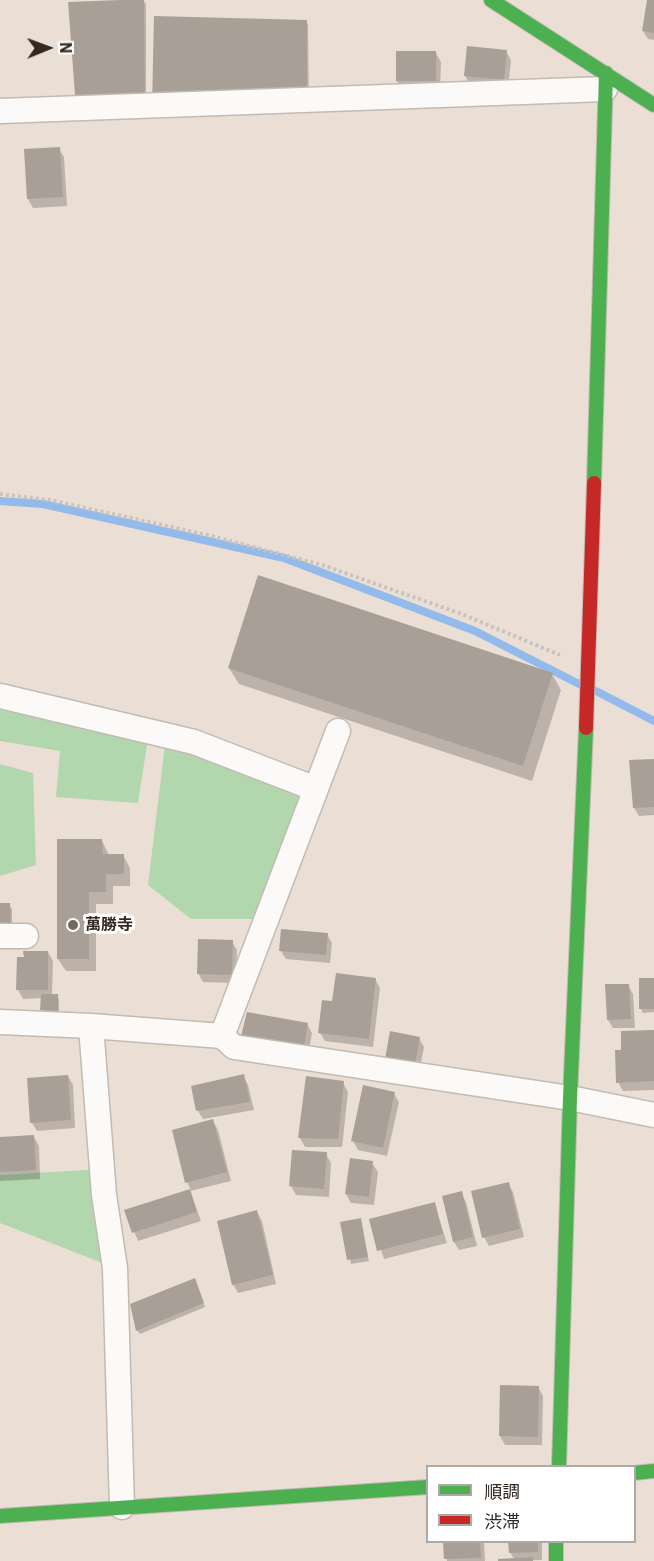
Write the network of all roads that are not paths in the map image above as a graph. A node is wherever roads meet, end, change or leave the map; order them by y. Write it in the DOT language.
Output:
graph roads {
  1 [pos="491,0"];
  2 [pos="605,81"];
  3 [pos="654,105"];
  4 [pos="0,111"];
  5 [pos="0,696"];
  6 [pos="338,731"];
  7 [pos="316,789"];
  8 [pos="0,936"];
  9 [pos="26,936"];
  10 [pos="0,1022"];
  11 [pos="91,1026"];
  12 [pos="222,1036"];
  13 [pos="570,1098"];
  14 [pos="654,1115"];
  15 [pos="559,1465"];
  16 [pos="654,1472"];
  17 [pos="636,1473"];
  18 [pos="426,1486"];
  19 [pos="122,1507"];
  20 [pos="0,1516"];
  21 [pos="556,1543"];
  22 [pos="556,1561"];
  1 -- 2 [label="street"];
  2 -- 3 [label="street"];
  2 -- 4 [label="street"];
  2 -- 13 [label="street"];
  5 -- 7 [label="street"];
  6 -- 7 [label="street"];
  7 -- 12 [label="street"];
  8 -- 9 [label="street"];
  10 -- 11 [label="street"];
  11 -- 12 [label="street"];
  11 -- 19 [label="street"];
  12 -- 13 [label="street"];
  13 -- 14 [label="street"];
  13 -- 15 [label="street"];
  16 -- 17 [label="street"];
  18 -- 19 [label="street"];
  19 -- 20 [label="street"];
  21 -- 22 [label="street"];
}
